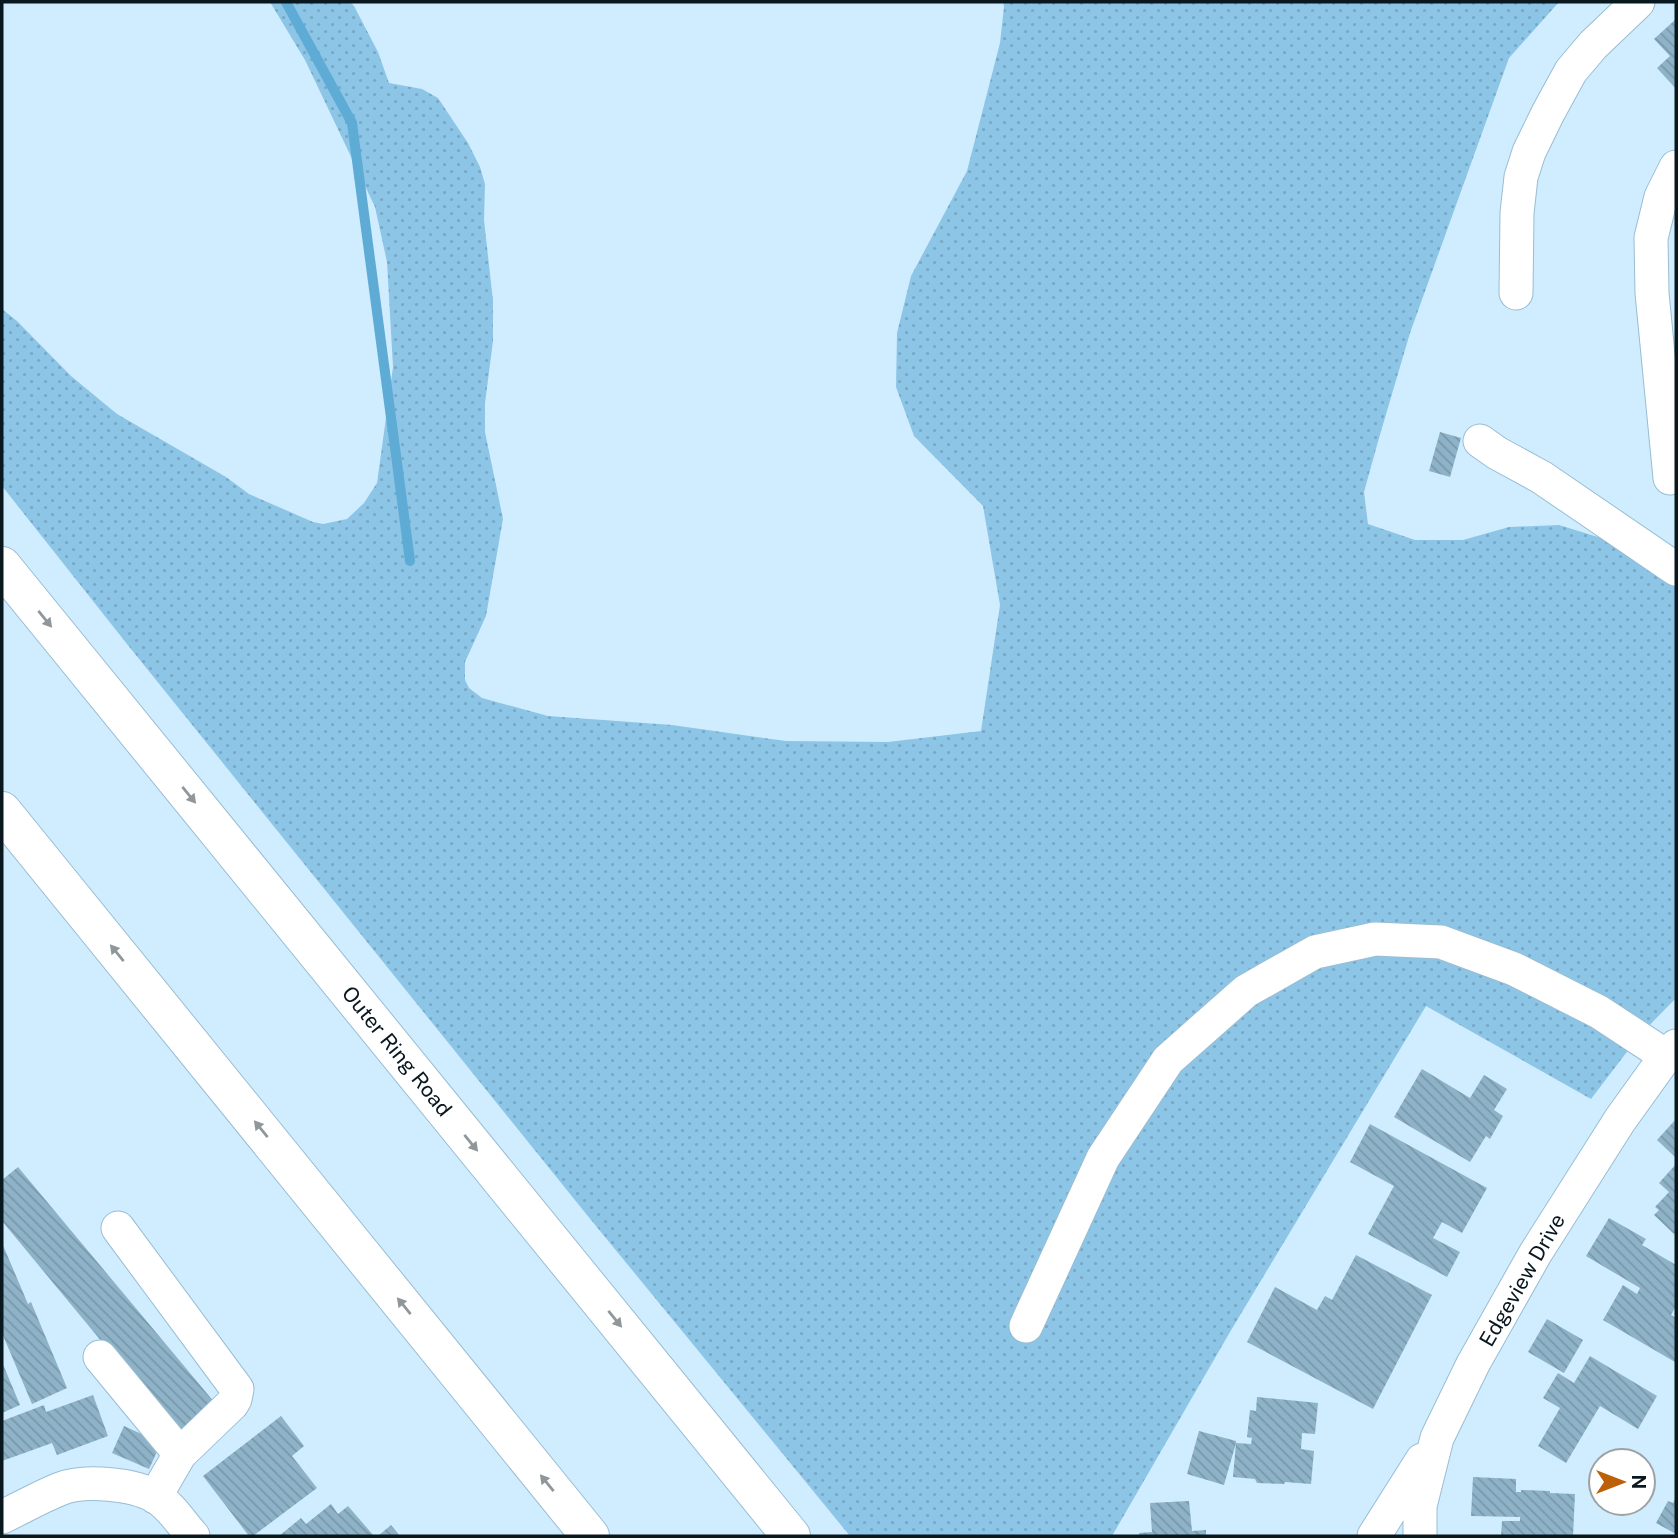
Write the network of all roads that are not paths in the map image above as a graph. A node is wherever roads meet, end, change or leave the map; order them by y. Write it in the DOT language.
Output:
graph roads {
  1 [pos="1638,2"];
  2 [pos="1676,167"];
  3 [pos="1517,293"];
  4 [pos="1480,441"];
  5 [pos="1670,478"];
  6 [pos="2,566"];
  7 [pos="1676,569"];
  8 [pos="2,811"];
  9 [pos="1671,1051"];
  10 [pos="118,1228"];
  11 [pos="1026,1326"];
  12 [pos="100,1357"];
  13 [pos="1437,1438"];
  14 [pos="180,1454"];
  15 [pos="155,1497"];
  16 [pos="2,1517"];
  17 [pos="193,1536"];
  18 [pos="590,1536"];
  19 [pos="791,1536"];
  20 [pos="1374,1536"];
  21 [pos="1420,1536"];
  1 -- 3 [label="street"];
  2 -- 5 [label="street"];
  4 -- 7 [label="street"];
  6 -- 19 [label="highway, Outer Ring Road, one-way"];
  18 -- 8 [label="highway, one-way"];
  9 -- 11 [label="street"];
  9 -- 13 [label="street, Edgeview Drive"];
  10 -- 14 [label="street"];
  12 -- 14 [label="street"];
  13 -- 20 [label="street"];
  13 -- 21 [label="street, Edgeview Drive"];
  14 -- 15 [label="street"];
  15 -- 16 [label="street"];
  15 -- 17 [label="street"];
}
